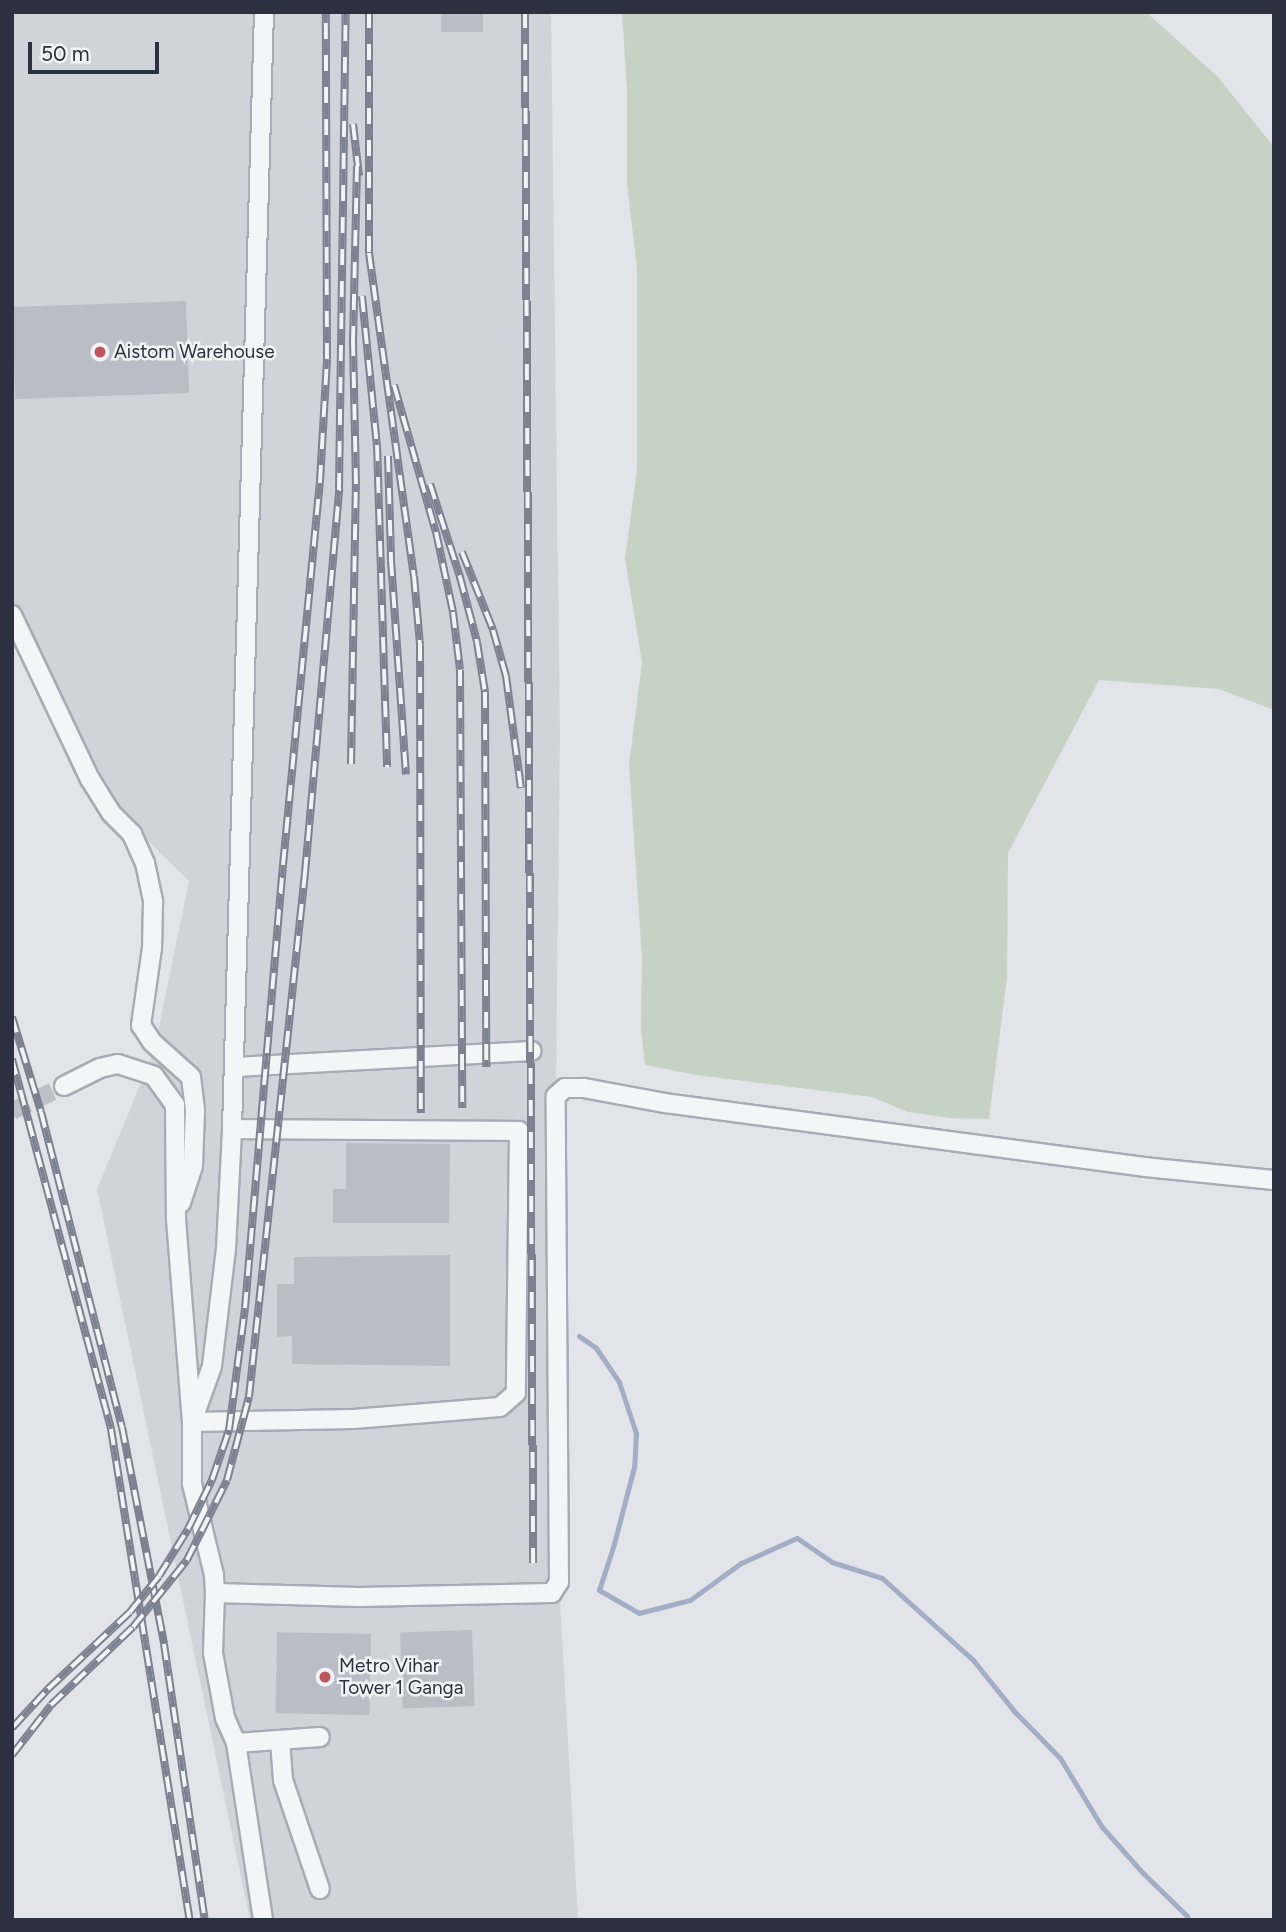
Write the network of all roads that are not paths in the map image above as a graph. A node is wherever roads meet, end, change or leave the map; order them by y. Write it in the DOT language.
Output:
graph roads {
  1 [pos="264,12"];
  2 [pos="12,615"];
  3 [pos="532,1051"];
  4 [pos="235,1067"];
  5 [pos="64,1086"];
  6 [pos="232,1129"];
  7 [pos="1274,1180"];
  8 [pos="176,1219"];
  9 [pos="192,1422"];
  10 [pos="215,1593"];
  11 [pos="320,1737"];
  12 [pos="280,1740"];
  13 [pos="236,1743"];
  14 [pos="320,1889"];
  15 [pos="263,1920"];
  1 -- 4 [label="street"];
  2 -- 8 [label="street"];
  3 -- 4 [label="street"];
  4 -- 6 [label="street"];
  5 -- 8 [label="street"];
  6 -- 9 [label="street"];
  6 -- 9 [label="street"];
  7 -- 10 [label="street"];
  8 -- 9 [label="street"];
  9 -- 10 [label="street"];
  10 -- 13 [label="street"];
  11 -- 12 [label="street"];
  12 -- 13 [label="street"];
  12 -- 14 [label="street"];
  13 -- 15 [label="street"];
}
